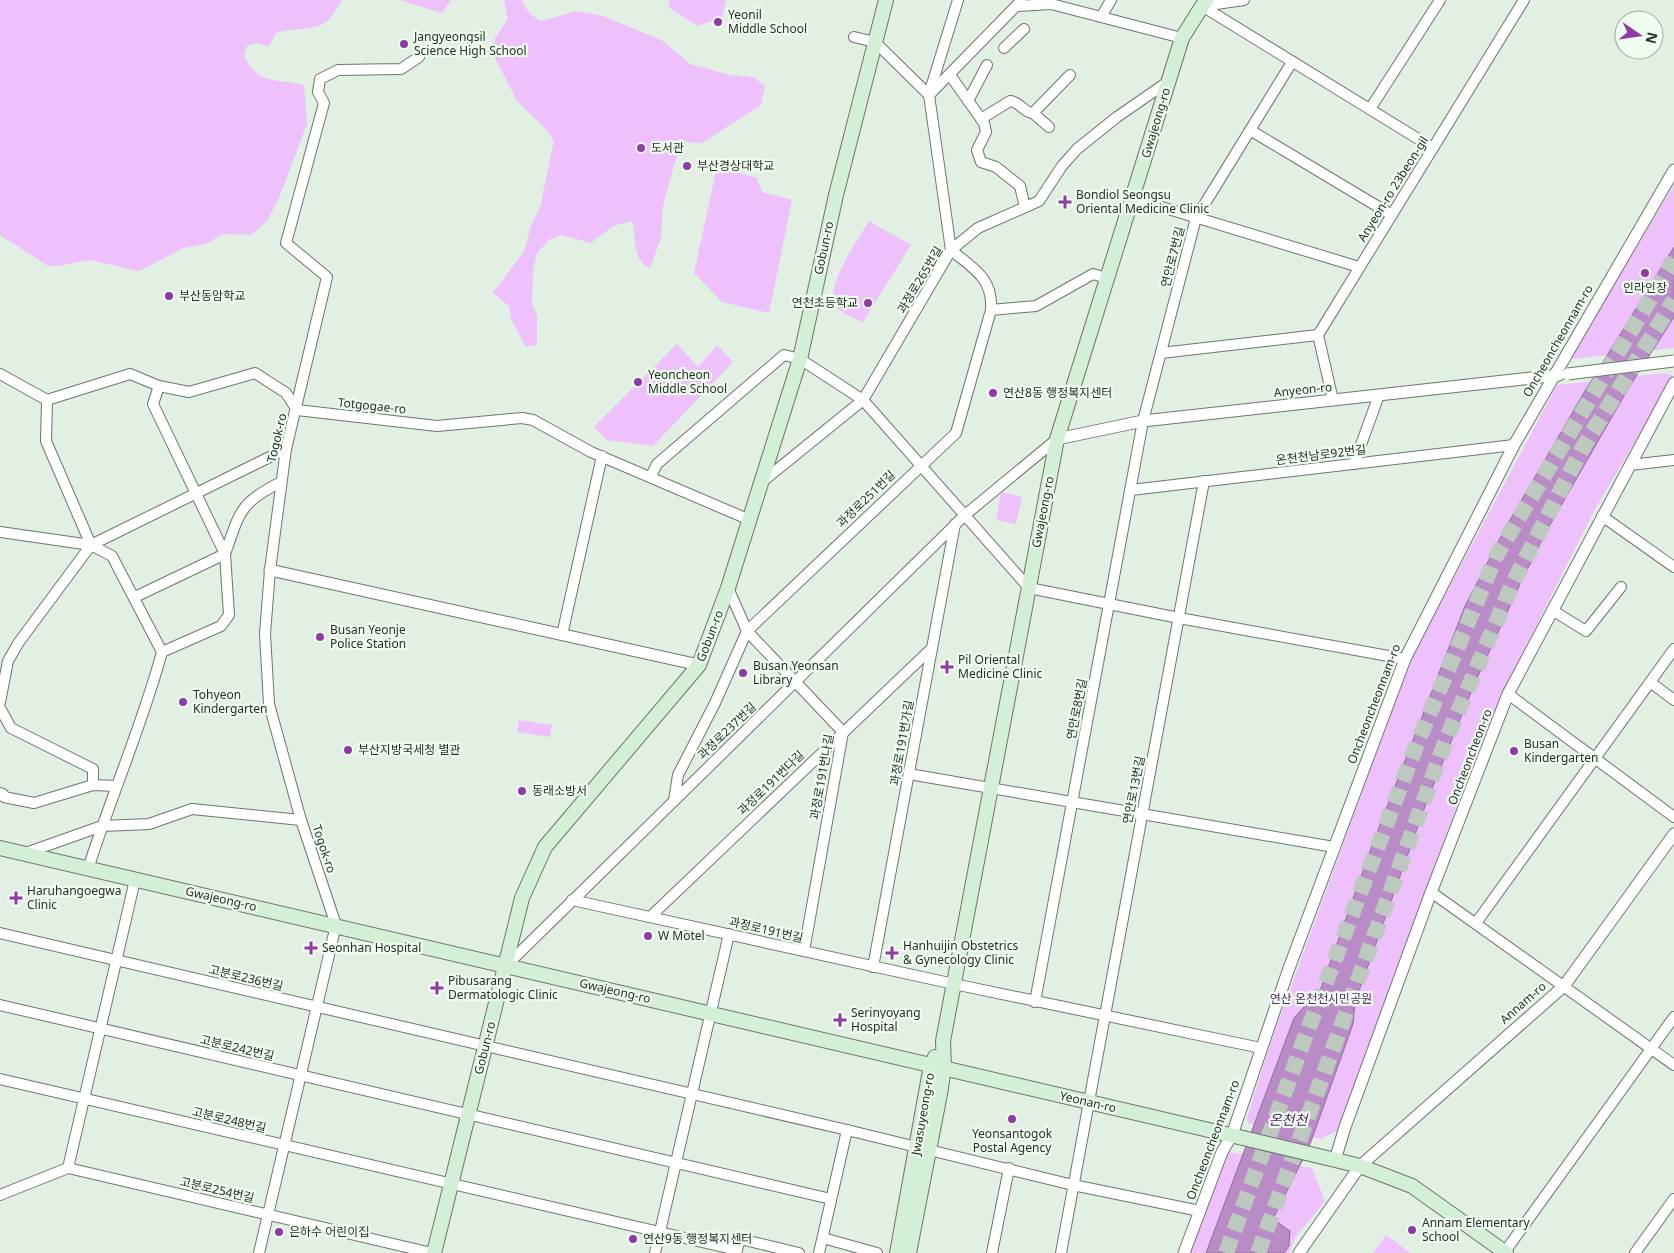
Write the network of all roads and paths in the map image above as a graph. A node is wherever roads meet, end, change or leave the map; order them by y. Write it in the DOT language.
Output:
graph roads {
  1 [pos="886,0"];
  2 [pos="958,0"];
  3 [pos="1111,0"];
  4 [pos="1244,0"];
  5 [pos="1440,0"];
  6 [pos="1524,0"];
  7 [pos="1020,3"];
  8 [pos="1204,3"];
  9 [pos="1101,17"];
  10 [pos="1024,29"];
  11 [pos="854,37"];
  12 [pos="1182,38"];
  13 [pos="875,42"];
  14 [pos="1004,48"];
  15 [pos="419,57"];
  16 [pos="1292,62"];
  17 [pos="988,65"];
  18 [pos="1070,74"];
  19 [pos="950,75"];
  20 [pos="1169,81"];
  21 [pos="929,95"];
  22 [pos="968,100"];
  23 [pos="1370,110"];
  24 [pos="1033,114"];
  25 [pos="981,119"];
  26 [pos="1049,127"];
  27 [pos="1250,130"];
  28 [pos="1433,148"];
  29 [pos="1674,170"];
  30 [pos="1132,198"];
  31 [pos="1025,207"];
  32 [pos="1392,215"];
  33 [pos="1196,218"];
  34 [pos="951,250"];
  35 [pos="1359,267"];
  36 [pos="1107,278"];
  37 [pos="991,310"];
  38 [pos="1318,334"];
  39 [pos="1161,353"];
  40 [pos="800,359"];
  41 [pos="1674,361"];
  42 [pos="0,374"];
  43 [pos="1554,376"];
  44 [pos="1674,383"];
  45 [pos="159,386"];
  46 [pos="1379,395"];
  47 [pos="47,400"];
  48 [pos="863,400"];
  49 [pos="1333,400"];
  50 [pos="297,410"];
  51 [pos="1143,421"];
  52 [pos="1057,439"];
  53 [pos="1514,445"];
  54 [pos="286,449"];
  55 [pos="602,456"];
  56 [pos="1674,460"];
  57 [pos="920,464"];
  58 [pos="1354,464"];
  59 [pos="1630,465"];
  60 [pos="651,476"];
  61 [pos="763,481"];
  62 [pos="1204,481"];
  63 [pos="281,482"];
  64 [pos="1131,490"];
  65 [pos="196,493"];
  66 [pos="965,515"];
  67 [pos="1602,516"];
  68 [pos="750,520"];
  69 [pos="955,524"];
  70 [pos="0,532"];
  71 [pos="91,545"];
  72 [pos="225,554"];
  73 [pos="1674,567"];
  74 [pos="270,570"];
  75 [pos="1621,587"];
  76 [pos="728,588"];
  77 [pos="1029,588"];
  78 [pos="135,597"];
  79 [pos="1109,604"];
  80 [pos="1552,610"];
  81 [pos="1179,618"];
  82 [pos="747,631"];
  83 [pos="562,635"];
  84 [pos="932,648"];
  85 [pos="1674,649"];
  86 [pos="162,652"];
  87 [pos="1405,659"];
  88 [pos="699,665"];
  89 [pos="795,682"];
  90 [pos="1650,682"];
  91 [pos="1508,694"];
  92 [pos="1674,700"];
  93 [pos="0,702"];
  94 [pos="0,708"];
  95 [pos="843,732"];
  96 [pos="1595,758"];
  97 [pos="909,774"];
  98 [pos="93,785"];
  99 [pos="116,786"];
  100 [pos="991,788"];
  101 [pos="0,793"];
  102 [pos="674,801"];
  103 [pos="1072,802"];
  104 [pos="1142,816"];
  105 [pos="1674,817"];
  106 [pos="301,820"];
  107 [pos="102,826"];
  108 [pos="1674,834"];
  109 [pos="0,848"];
  110 [pos="1334,848"];
  111 [pos="23,854"];
  112 [pos="88,869"];
  113 [pos="135,880"];
  114 [pos="1431,892"];
  115 [pos="572,900"];
  116 [pos="650,917"];
  117 [pos="1476,923"];
  118 [pos="336,925"];
  119 [pos="0,933"];
  120 [pos="729,934"];
  121 [pos="804,951"];
  122 [pos="117,960"];
  123 [pos="506,966"];
  124 [pos="873,967"];
  125 [pos="954,984"];
  126 [pos="1564,986"];
  127 [pos="1035,1002"];
  128 [pos="0,1005"];
  129 [pos="317,1007"];
  130 [pos="710,1013"];
  131 [pos="1105,1016"];
  132 [pos="1674,1017"];
  133 [pos="101,1029"];
  134 [pos="943,1041"];
  135 [pos="486,1046"];
  136 [pos="1261,1048"];
  137 [pos="1651,1049"];
  138 [pos="1674,1066"];
  139 [pos="938,1067"];
  140 [pos="301,1076"];
  141 [pos="0,1079"];
  142 [pos="692,1094"];
  143 [pos="84,1098"];
  144 [pos="1089,1103"];
  145 [pos="469,1115"];
  146 [pos="847,1130"];
  147 [pos="1238,1136"];
  148 [pos="284,1146"];
  149 [pos="923,1148"];
  150 [pos="1332,1159"];
  151 [pos="676,1163"];
  152 [pos="1360,1166"];
  153 [pos="68,1168"];
  154 [pos="1009,1168"];
  155 [pos="451,1185"];
  156 [pos="1073,1185"];
  157 [pos="0,1194"];
  158 [pos="831,1199"];
  159 [pos="1674,1200"];
  160 [pos="1200,1211"];
  161 [pos="268,1215"];
  162 [pos="659,1233"];
  163 [pos="823,1238"];
  164 [pos="259,1253"];
  165 [pos="433,1253"];
  166 [pos="655,1253"];
  167 [pos="799,1253"];
  168 [pos="819,1253"];
  169 [pos="877,1253"];
  170 [pos="896,1253"];
  171 [pos="909,1253"];
  172 [pos="992,1253"];
  173 [pos="1060,1253"];
  174 [pos="1184,1253"];
  175 [pos="1299,1253"];
  176 [pos="1505,1253"];
  177 [pos="1635,1253"];
  1 -- 13 [label="main road, Gobun-ro"];
  2 -- 21 [label="street"];
  3 -- 9 [label="street"];
  4 -- 8 [label="street"];
  5 -- 23 [label="street"];
  6 -- 28 [label="street, Anyeon-ro 23beon-gil"];
  7 -- 9 [label="street"];
  7 -- 19 [label="street"];
  8 -- 12 [label="main road, Gwajeong-ro"];
  8 -- 16 [label="street"];
  9 -- 12 [label="street"];
  10 -- 14 [label="street"];
  11 -- 13 [label="street"];
  12 -- 20 [label="main road, Gwajeong-ro"];
  13 -- 21 [label="street"];
  13 -- 40 [label="main road, Gobun-ro"];
  15 -- 50 [label="street, Togok-ro"];
  16 -- 23 [label="street"];
  16 -- 27 [label="street, 연안로7번길"];
  17 -- 22 [label="street"];
  18 -- 24 [label="street"];
  19 -- 21 [label="street"];
  19 -- 22 [label="street"];
  20 -- 30 [label="main road, Gwajeong-ro"];
  20 -- 31 [label="street, 과정로265번길"];
  21 -- 34 [label="street"];
  22 -- 25 [label="street"];
  23 -- 28 [label="street"];
  24 -- 25 [label="street"];
  24 -- 26 [label="street"];
  25 -- 31 [label="street"];
  27 -- 32 [label="street"];
  27 -- 33 [label="street, 연안로7번길"];
  28 -- 32 [label="street, Anyeon-ro 23beon-gil"];
  29 -- 43 [label="street, Oncheoncheonnam-ro"];
  30 -- 33 [label="street"];
  30 -- 36 [label="main road, Gwajeong-ro"];
  31 -- 34 [label="street, 과정로265번길"];
  32 -- 35 [label="street, Anyeon-ro 23beon-gil"];
  33 -- 35 [label="street"];
  33 -- 39 [label="street, 연안로7번길"];
  34 -- 37 [label="street"];
  34 -- 48 [label="street, 과정로265번길"];
  35 -- 38 [label="street, Anyeon-ro 23beon-gil"];
  36 -- 37 [label="street"];
  36 -- 52 [label="main road, Gwajeong-ro"];
  37 -- 57 [label="street, 과정로251번길"];
  38 -- 39 [label="street"];
  38 -- 49 [label="street"];
  39 -- 51 [label="street, 연안로7번길"];
  40 -- 48 [label="street"];
  40 -- 60 [label="street"];
  40 -- 61 [label="main road, Gobun-ro"];
  41 -- 43 [label="street, Anyeon-ro, bridge"];
  42 -- 47 [label="street"];
  43 -- 46 [label="street, Anyeon-ro"];
  43 -- 53 [label="street, Oncheoncheonnam-ro"];
  44 -- 59 [label="street, Oncheoncheon-ro"];
  45 -- 47 [label="street"];
  45 -- 50 [label="street"];
  45 -- 65 [label="street"];
  46 -- 49 [label="street, Anyeon-ro"];
  46 -- 58 [label="street"];
  47 -- 71 [label="street"];
  48 -- 57 [label="street"];
  48 -- 61 [label="street, 과정로265번길"];
  49 -- 51 [label="street, Anyeon-ro"];
  50 -- 54 [label="street, Togok-ro"];
  50 -- 55 [label="street, Totgogae-ro"];
  51 -- 52 [label="street, Anyeon-ro"];
  51 -- 64 [label="street, 연안로8번길"];
  52 -- 66 [label="street, 과정로237번길"];
  52 -- 77 [label="main road, Gwajeong-ro"];
  53 -- 58 [label="street, 온천천남로92번길"];
  53 -- 87 [label="street, Oncheoncheonnam-ro"];
  54 -- 63 [label="street, Togok-ro"];
  54 -- 65 [label="street"];
  55 -- 60 [label="street, Totgogae-ro"];
  55 -- 83 [label="street"];
  56 -- 59 [label="street"];
  57 -- 66 [label="street"];
  57 -- 82 [label="street, 과정로251번길"];
  58 -- 62 [label="street, 온천천남로92번길"];
  59 -- 67 [label="street, Oncheoncheon-ro"];
  60 -- 68 [label="street, Totgogae-ro"];
  61 -- 68 [label="main road, Gobun-ro"];
  62 -- 64 [label="street, 온천천남로92번길"];
  62 -- 81 [label="street, 연안로13번길"];
  63 -- 72 [label="street"];
  63 -- 74 [label="street, Togok-ro"];
  64 -- 79 [label="street, 연안로8번길"];
  65 -- 71 [label="street"];
  65 -- 72 [label="street"];
  66 -- 69 [label="street, 과정로237번길"];
  66 -- 77 [label="street"];
  67 -- 73 [label="street"];
  67 -- 80 [label="street, Oncheoncheon-ro"];
  68 -- 76 [label="main road, Gobun-ro"];
  69 -- 84 [label="street, 과정로191번가길"];
  69 -- 89 [label="street, 과정로237번길"];
  70 -- 71 [label="street"];
  71 -- 78 [label="street"];
  71 -- 93 [label="street"];
  72 -- 78 [label="street"];
  72 -- 86 [label="street"];
  74 -- 83 [label="street"];
  74 -- 106 [label="street, Togok-ro"];
  75 -- 80 [label="street"];
  76 -- 82 [label="street, 과정로191번나길"];
  76 -- 88 [label="main road, Gobun-ro"];
  77 -- 79 [label="street"];
  77 -- 100 [label="main road, Gwajeong-ro"];
  78 -- 86 [label="street"];
  79 -- 81 [label="street"];
  79 -- 103 [label="street, 연안로8번길"];
  80 -- 91 [label="street, Oncheoncheon-ro"];
  81 -- 87 [label="street"];
  81 -- 104 [label="street, 연안로13번길"];
  82 -- 89 [label="street, 과정로191번나길"];
  82 -- 102 [label="street, 과정로251번길"];
  83 -- 88 [label="street"];
  84 -- 95 [label="street, 과정로191번다길"];
  84 -- 97 [label="street, 과정로191번가길"];
  85 -- 90 [label="street"];
  86 -- 99 [label="street"];
  87 -- 110 [label="street, Oncheoncheonnam-ro"];
  88 -- 123 [label="main road, Gobun-ro"];
  89 -- 95 [label="street, 과정로191번나길"];
  89 -- 102 [label="street, 과정로237번길"];
  90 -- 92 [label="street"];
  90 -- 96 [label="street"];
  91 -- 96 [label="street"];
  91 -- 114 [label="street, Oncheoncheon-ro"];
  94 -- 98 [label="street"];
  95 -- 116 [label="street, 과정로191번다길"];
  95 -- 121 [label="street, 과정로191번나길"];
  96 -- 105 [label="street"];
  96 -- 117 [label="street"];
  97 -- 100 [label="street"];
  97 -- 124 [label="street, 과정로191번가길"];
  98 -- 99 [label="street"];
  98 -- 101 [label="street"];
  99 -- 107 [label="street"];
  100 -- 103 [label="street"];
  100 -- 125 [label="main road, Gwajeong-ro"];
  102 -- 115 [label="street, 과정로237번길"];
  103 -- 104 [label="street"];
  103 -- 127 [label="street, 연안로8번길"];
  104 -- 110 [label="street"];
  104 -- 131 [label="street, 연안로13번길"];
  106 -- 107 [label="street"];
  106 -- 118 [label="street, Togok-ro"];
  107 -- 111 [label="street"];
  107 -- 112 [label="street"];
  108 -- 126 [label="street, Annam-ro"];
  109 -- 111 [label="main road, Gwajeong-ro"];
  110 -- 136 [label="street, Oncheoncheonnam-ro"];
  111 -- 112 [label="main road, Gwajeong-ro"];
  112 -- 113 [label="main road, Gwajeong-ro"];
  113 -- 118 [label="main road, Gwajeong-ro"];
  113 -- 122 [label="street"];
  114 -- 117 [label="street"];
  114 -- 150 [label="street, Oncheoncheon-ro"];
  115 -- 116 [label="street, 과정로191번길"];
  115 -- 123 [label="street, 과정로237번길"];
  116 -- 120 [label="street, 과정로191번길"];
  117 -- 126 [label="street"];
  118 -- 123 [label="main road, Gwajeong-ro"];
  118 -- 129 [label="street"];
  119 -- 122 [label="street, 고분로236번길"];
  120 -- 121 [label="street, 과정로191번길"];
  120 -- 130 [label="street"];
  121 -- 124 [label="street, 과정로191번길"];
  122 -- 129 [label="street, 고분로236번길"];
  122 -- 133 [label="street"];
  123 -- 130 [label="main road, Gwajeong-ro"];
  123 -- 135 [label="main road, Gobun-ro"];
  124 -- 125 [label="street, 과정로191번길"];
  125 -- 127 [label="street, 과정로191번길"];
  125 -- 134 [label="main road, Gwajeong-ro"];
  126 -- 137 [label="street"];
  126 -- 152 [label="street, Annam-ro"];
  127 -- 131 [label="street, 과정로191번길"];
  128 -- 133 [label="street, 고분로242번길"];
  129 -- 135 [label="street, 고분로236번길"];
  129 -- 140 [label="street"];
  130 -- 139 [label="main road, Gwajeong-ro"];
  130 -- 142 [label="street"];
  131 -- 136 [label="street, 과정로191번길"];
  131 -- 144 [label="street, 연안로13번길"];
  132 -- 137 [label="street"];
  133 -- 140 [label="street, 고분로242번길"];
  133 -- 143 [label="street"];
  134 -- 139 [label="main road, Jwasuyeong-ro"];
  135 -- 142 [label="street, 고분로236번길"];
  135 -- 145 [label="main road, Gobun-ro"];
  136 -- 147 [label="street, Oncheoncheonnam-ro"];
  137 -- 138 [label="street"];
  137 -- 176 [label="street"];
  139 -- 144 [label="main road, Yeonan-ro"];
  139 -- 149 [label="main road, Jwasuyeong-ro"];
  140 -- 145 [label="street, 고분로242번길"];
  140 -- 148 [label="street"];
  141 -- 143 [label="street, 고분로248번길"];
  142 -- 146 [label="street, 고분로236번길"];
  142 -- 151 [label="street"];
  143 -- 148 [label="street, 고분로248번길"];
  143 -- 153 [label="street"];
  144 -- 147 [label="main road, Yeonan-ro"];
  144 -- 156 [label="street, 연안로13번길"];
  145 -- 151 [label="street, 고분로242번길"];
  145 -- 155 [label="main road, Gobun-ro"];
  146 -- 149 [label="street, 고분로236번길"];
  146 -- 158 [label="street"];
  147 -- 150 [label="main road, Yeonan-ro, bridge"];
  147 -- 160 [label="street, Oncheoncheonnam-ro"];
  148 -- 155 [label="street, 고분로248번길"];
  148 -- 161 [label="street"];
  149 -- 154 [label="street, 고분로236번길"];
  149 -- 170 [label="main road, Jwasuyeong-ro"];
  149 -- 171 [label="main road, Jwasuyeong-ro"];
  150 -- 152 [label="main road"];
  151 -- 158 [label="street, 고분로242번길"];
  151 -- 162 [label="street"];
  152 -- 175 [label="street"];
  152 -- 176 [label="main road"];
  153 -- 157 [label="street"];
  153 -- 161 [label="street, 고분로254번길"];
  154 -- 156 [label="street, 고분로236번길"];
  154 -- 172 [label="street"];
  155 -- 162 [label="street, 고분로248번길"];
  155 -- 165 [label="main road, Gobun-ro"];
  156 -- 160 [label="street, 고분로236번길"];
  156 -- 173 [label="street, 연안로13번길"];
  158 -- 163 [label="street"];
  159 -- 177 [label="street"];
  160 -- 174 [label="street, Oncheoncheonnam-ro"];
  161 -- 164 [label="street"];
  161 -- 165 [label="street, 고분로254번길"];
  162 -- 166 [label="street"];
  162 -- 167 [label="street, 고분로248번길"];
  163 -- 168 [label="street"];
  163 -- 169 [label="street"];
}
